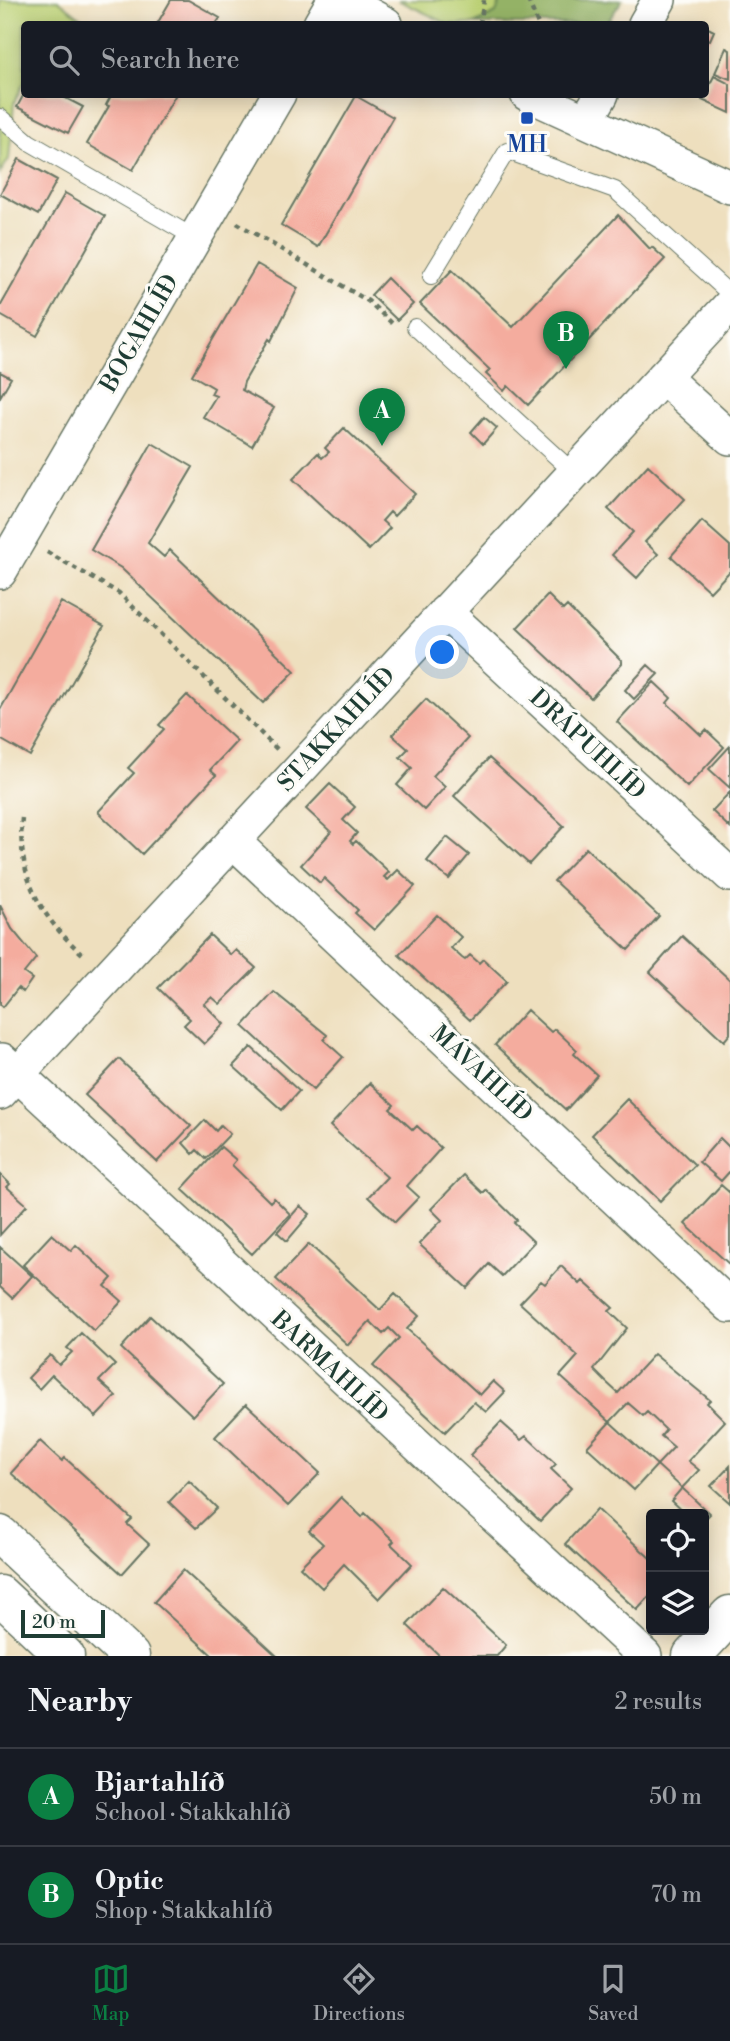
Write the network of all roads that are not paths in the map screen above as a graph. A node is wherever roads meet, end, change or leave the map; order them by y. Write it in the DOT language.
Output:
graph roads {
  1 [pos="334,0"];
  2 [pos="343,0"];
  3 [pos="659,0"];
  4 [pos="322,21"];
  5 [pos="381,21"];
  6 [pos="647,21"];
  7 [pos="277,98"];
  8 [pos="546,98"];
  9 [pos="594,108"];
  10 [pos="0,117"];
  11 [pos="730,187"];
  12 [pos="195,238"];
  13 [pos="431,276"];
  14 [pos="730,294"];
  15 [pos="730,305"];
  16 [pos="415,327"];
  17 [pos="663,377"];
  18 [pos="730,438"];
  19 [pos="574,473"];
  20 [pos="0,572"];
  21 [pos="445,612"];
  22 [pos="233,841"];
  23 [pos="730,875"];
  24 [pos="5,1075"];
  25 [pos="730,1306"];
  26 [pos="0,1535"];
  27 [pos="0,1595"];
  28 [pos="730,1615"];
  29 [pos="65,1656"];
  30 [pos="130,1656"];
  31 [pos="645,1656"];
  32 [pos="692,1656"];
  1 -- 4 [label="street"];
  2 -- 5 [label="street"];
  3 -- 6 [label="street"];
  7 -- 12 [label="street, BOGAHLÍÐ"];
  8 -- 9 [label="street"];
  9 -- 11 [label="street"];
  10 -- 12 [label="lane"];
  12 -- 20 [label="street, BOGAHLÍÐ"];
  13 -- 14 [label="lane"];
  15 -- 17 [label="street, STAKKAHLÍÐ"];
  16 -- 19 [label="lane"];
  17 -- 18 [label="street"];
  17 -- 19 [label="street, STAKKAHLÍÐ"];
  19 -- 21 [label="street, STAKKAHLÍÐ"];
  21 -- 22 [label="street, STAKKAHLÍÐ"];
  21 -- 23 [label="street, DRÁPUHLÍÐ"];
  22 -- 24 [label="street, STAKKAHLÍÐ"];
  22 -- 25 [label="street, MÁVAHLÍÐ"];
  24 -- 31 [label="street, BARMAHLÍÐ"];
  26 -- 30 [label="main road"];
  27 -- 29 [label="main road"];
  28 -- 32 [label="main road"];
}
